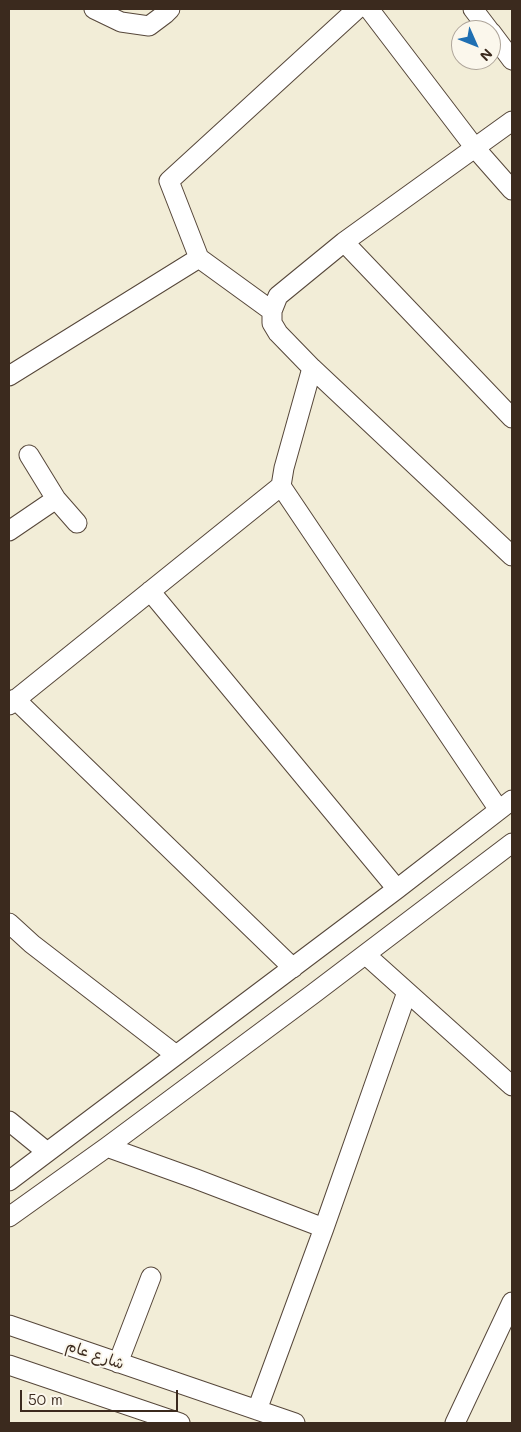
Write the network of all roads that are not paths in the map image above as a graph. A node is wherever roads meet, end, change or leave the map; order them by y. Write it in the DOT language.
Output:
graph roads {
  1 [pos="94,9"];
  2 [pos="170,9"];
  3 [pos="357,9"];
  4 [pos="369,9"];
  5 [pos="473,9"];
  6 [pos="482,20"];
  7 [pos="501,46"];
  8 [pos="512,60"];
  9 [pos="512,121"];
  10 [pos="475,148"];
  11 [pos="512,190"];
  12 [pos="344,242"];
  13 [pos="199,258"];
  14 [pos="272,311"];
  15 [pos="312,368"];
  16 [pos="9,376"];
  17 [pos="512,418"];
  18 [pos="29,455"];
  19 [pos="280,486"];
  20 [pos="56,499"];
  21 [pos="77,523"];
  22 [pos="9,532"];
  23 [pos="512,556"];
  24 [pos="150,591"];
  25 [pos="12,702"];
  26 [pos="506,805"];
  27 [pos="512,843"];
  28 [pos="397,889"];
  29 [pos="9,922"];
  30 [pos="366,955"];
  31 [pos="293,968"];
  32 [pos="407,992"];
  33 [pos="176,1056"];
  34 [pos="512,1086"];
  35 [pos="9,1121"];
  36 [pos="107,1147"];
  37 [pos="47,1152"];
  38 [pos="9,1181"];
  39 [pos="9,1217"];
  40 [pos="324,1228"];
  41 [pos="151,1276"];
  42 [pos="512,1302"];
  43 [pos="9,1325"];
  44 [pos="118,1364"];
  45 [pos="9,1365"];
  46 [pos="257,1410"];
  47 [pos="180,1423"];
  48 [pos="295,1423"];
  49 [pos="454,1423"];
  1 -- 2 [label="street"];
  3 -- 13 [label="street"];
  4 -- 10 [label="street"];
  5 -- 6 [label="street"];
  7 -- 8 [label="street"];
  9 -- 10 [label="street"];
  10 -- 11 [label="street"];
  10 -- 12 [label="street"];
  12 -- 14 [label="street"];
  12 -- 17 [label="street"];
  13 -- 14 [label="street"];
  13 -- 16 [label="street"];
  14 -- 15 [label="street"];
  15 -- 19 [label="street"];
  15 -- 23 [label="street"];
  18 -- 20 [label="street"];
  19 -- 24 [label="street"];
  19 -- 26 [label="street"];
  20 -- 21 [label="street"];
  20 -- 22 [label="street"];
  24 -- 25 [label="street"];
  24 -- 28 [label="street"];
  25 -- 31 [label="street"];
  26 -- 28 [label="street"];
  27 -- 30 [label="street"];
  28 -- 31 [label="street"];
  29 -- 33 [label="street"];
  30 -- 32 [label="street"];
  30 -- 36 [label="street"];
  31 -- 33 [label="street"];
  32 -- 34 [label="street"];
  32 -- 40 [label="street"];
  33 -- 37 [label="street"];
  35 -- 37 [label="street"];
  36 -- 39 [label="street"];
  36 -- 40 [label="street"];
  37 -- 38 [label="street"];
  40 -- 46 [label="street"];
  41 -- 44 [label="street"];
  42 -- 49 [label="street"];
  43 -- 44 [label="street, شارع عام"];
  44 -- 46 [label="street, شارع عام"];
  45 -- 47 [label="street"];
  46 -- 48 [label="street, شارع عام"];
}
